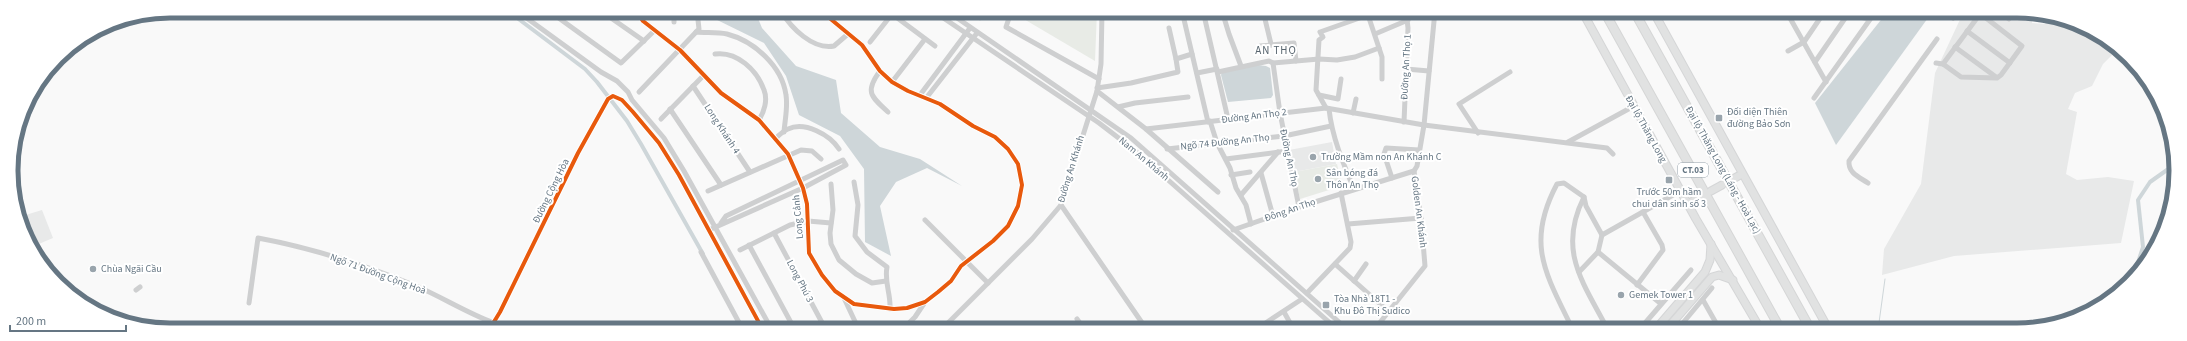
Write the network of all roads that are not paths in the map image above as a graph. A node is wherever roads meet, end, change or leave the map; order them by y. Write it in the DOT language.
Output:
graph roads {
  1 [pos="527,18"];
  2 [pos="558,18"];
  3 [pos="612,18"];
  4 [pos="641,18"];
  5 [pos="674,18"];
  6 [pos="698,18"];
  7 [pos="786,18"];
  8 [pos="829,18"];
  9 [pos="887,18"];
  10 [pos="897,18"];
  11 [pos="942,18"];
  12 [pos="956,18"];
  13 [pos="1009,18"];
  14 [pos="1102,18"];
  15 [pos="1184,18"];
  16 [pos="1205,18"];
  17 [pos="1224,18"];
  18 [pos="1265,18"];
  19 [pos="1362,18"];
  20 [pos="1369,18"];
  21 [pos="1435,18"];
  22 [pos="1586,18"];
  23 [pos="1608,18"];
  24 [pos="1638,18"];
  25 [pos="1657,18"];
  26 [pos="1790,18"];
  27 [pos="1821,18"];
  28 [pos="1845,18"];
  29 [pos="1866,18"];
  30 [pos="1976,18"];
  31 [pos="1986,18"];
  32 [pos="1870,19"];
  33 [pos="1408,20"];
  34 [pos="674,22"];
  35 [pos="970,28"];
  36 [pos="1170,28"];
  37 [pos="655,30"];
  38 [pos="1967,31"];
  39 [pos="696,32"];
  40 [pos="977,33"];
  41 [pos="848,34"];
  42 [pos="1375,34"];
  43 [pos="966,35"];
  44 [pos="925,39"];
  45 [pos="1937,39"];
  46 [pos="973,40"];
  47 [pos="644,41"];
  48 [pos="870,42"];
  49 [pos="1804,42"];
  50 [pos="1271,44"];
  51 [pos="935,46"];
  52 [pos="1260,46"];
  53 [pos="1955,47"];
  54 [pos="1379,48"];
  55 [pos="680,50"];
  56 [pos="1788,51"];
  57 [pos="715,54"];
  58 [pos="1192,54"];
  59 [pos="1176,59"];
  60 [pos="1319,59"];
  61 [pos="1296,61"];
  62 [pos="1815,62"];
  63 [pos="1273,63"];
  64 [pos="1936,63"];
  65 [pos="2010,63"];
  66 [pos="1943,64"];
  67 [pos="1241,66"];
  68 [pos="880,70"];
  69 [pos="1218,70"];
  70 [pos="1406,70"];
  71 [pos="1429,71"];
  72 [pos="1510,72"];
  73 [pos="1197,73"];
  74 [pos="704,75"];
  75 [pos="1996,78"];
  76 [pos="1099,79"];
  77 [pos="1382,79"];
  78 [pos="1341,80"];
  79 [pos="892,82"];
  80 [pos="1826,82"];
  81 [pos="693,86"];
  82 [pos="1097,90"];
  83 [pos="628,92"];
  84 [pos="639,92"];
  85 [pos="920,95"];
  86 [pos="1319,95"];
  87 [pos="927,97"];
  88 [pos="1188,97"];
  89 [pos="1814,98"];
  90 [pos="620,99"];
  91 [pos="1356,99"];
  92 [pos="1634,106"];
  93 [pos="1118,107"];
  94 [pos="1328,108"];
  95 [pos="670,109"];
  96 [pos="1090,110"];
  97 [pos="888,112"];
  98 [pos="1280,113"];
  99 [pos="1353,113"];
  100 [pos="1088,116"];
  101 [pos="661,118"];
  102 [pos="1228,119"];
  103 [pos="760,120"];
  104 [pos="1209,122"];
  105 [pos="1404,122"];
  106 [pos="1424,125"];
  107 [pos="1331,126"];
  108 [pos="1146,129"];
  109 [pos="784,132"];
  110 [pos="1478,133"];
  111 [pos="1284,136"];
  112 [pos="775,138"];
  113 [pos="1568,142"];
  114 [pos="1217,143"];
  115 [pos="839,149"];
  116 [pos="1167,149"];
  117 [pos="1420,150"];
  118 [pos="1287,151"];
  119 [pos="1278,152"];
  120 [pos="788,154"];
  121 [pos="1613,154"];
  122 [pos="821,159"];
  123 [pos="1226,159"];
  124 [pos="1414,171"];
  125 [pos="750,172"];
  126 [pos="1250,172"];
  127 [pos="1261,173"];
  128 [pos="1742,174"];
  129 [pos="1232,175"];
  130 [pos="1392,178"];
  131 [pos="1731,180"];
  132 [pos="800,181"];
  133 [pos="854,182"];
  134 [pos="1868,183"];
  135 [pos="831,184"];
  136 [pos="720,185"];
  137 [pos="1722,185"];
  138 [pos="803,188"];
  139 [pos="1354,190"];
  140 [pos="708,191"];
  141 [pos="1680,191"];
  142 [pos="1218,192"];
  143 [pos="1341,193"];
  144 [pos="1241,195"];
  145 [pos="1584,197"];
  146 [pos="1688,204"];
  147 [pos="1061,205"];
  148 [pos="1299,207"];
  149 [pos="1643,212"];
  150 [pos="1273,216"];
  151 [pos="1421,218"];
  152 [pos="925,220"];
  153 [pos="808,221"];
  154 [pos="721,223"];
  155 [pos="831,223"];
  156 [pos="1251,224"];
  157 [pos="1348,224"];
  158 [pos="716,226"];
  159 [pos="1234,229"];
  160 [pos="709,230"];
  161 [pos="774,233"];
  162 [pos="1228,233"];
  163 [pos="1602,235"];
  164 [pos="1711,244"];
  165 [pos="749,246"];
  166 [pos="740,250"];
  167 [pos="702,252"];
  168 [pos="1598,252"];
  169 [pos="966,261"];
  170 [pos="1335,264"];
  171 [pos="1366,264"];
  172 [pos="1691,270"];
  173 [pos="1579,272"];
  174 [pos="1733,280"];
  175 [pos="1354,281"];
  176 [pos="886,282"];
  177 [pos="988,284"];
  178 [pos="1637,285"];
  179 [pos="1712,288"];
  180 [pos="1307,294"];
  181 [pos="843,297"];
  182 [pos="1302,299"];
  183 [pos="1703,300"];
  184 [pos="925,302"];
  185 [pos="249,303"];
  186 [pos="1660,303"];
  187 [pos="907,308"];
  188 [pos="890,309"];
  189 [pos="1388,311"];
  190 [pos="1284,312"];
  191 [pos="914,317"];
  192 [pos="1077,319"];
  193 [pos="1290,322"];
  194 [pos="494,323"];
  195 [pos="739,323"];
  196 [pos="759,323"];
  197 [pos="768,323"];
  198 [pos="791,323"];
  199 [pos="822,323"];
  200 [pos="856,323"];
  201 [pos="908,323"];
  202 [pos="948,323"];
  203 [pos="1080,323"];
  204 [pos="1142,323"];
  205 [pos="1266,323"];
  206 [pos="1330,323"];
  207 [pos="1340,323"];
  208 [pos="1379,323"];
  209 [pos="1570,323"];
  210 [pos="1604,323"];
  211 [pos="1644,323"];
  212 [pos="1661,323"];
  213 [pos="1672,323"];
  214 [pos="1683,323"];
  215 [pos="1716,323"];
  216 [pos="1757,323"];
  217 [pos="1777,323"];
  218 [pos="1807,323"];
  219 [pos="1825,323"];
  1 -- 83 [label="street"];
  2 -- 47 [label="street"];
  3 -- 47 [label="street"];
  4 -- 37 [label="street, Long Cảnh"];
  5 -- 34 [label="street"];
  6 -- 39 [label="street"];
  7 -- 41 [label="street"];
  8 -- 41 [label="street"];
  9 -- 48 [label="street"];
  10 -- 44 [label="street"];
  11 -- 43 [label="street, Nam An Khánh"];
  12 -- 35 [label="street, Nam An Khánh"];
  13 -- 76 [label="street"];
  14 -- 76 [label="street, Đường An Khánh"];
  15 -- 58 [label="street"];
  16 -- 69 [label="street"];
  17 -- 67 [label="street"];
  18 -- 50 [label="street"];
  19 -- 60 [label="street"];
  20 -- 42 [label="street"];
  21 -- 71 [label="street, Golden An Khánh"];
  22 -- 92 [label="main road, Đại lộ Thăng Long"];
  23 -- 217 [label="highway, CT.03"];
  24 -- 218 [label="highway, Đại lộ Thăng Long (Láng - Hoà Lạc) / CT.03"];
  25 -- 128 [label="main road"];
  26 -- 49 [label="street"];
  27 -- 49 [label="street"];
  28 -- 62 [label="street"];
  29 -- 32 [label="street"];
  30 -- 38 [label="street"];
  31 -- 65 [label="street"];
  32 -- 80 [label="street"];
  33 -- 42 [label="street"];
  33 -- 70 [label="street, Đường An Thọ 1"];
  35 -- 40 [label="street, Nam An Khánh"];
  35 -- 43 [label="street"];
  36 -- 59 [label="street"];
  37 -- 47 [label="street"];
  37 -- 55 [label="street, Long Cảnh"];
  38 -- 53 [label="street"];
  38 -- 65 [label="street"];
  39 -- 55 [label="street"];
  39 -- 109 [label="street"];
  40 -- 46 [label="street"];
  40 -- 96 [label="street, Nam An Khánh"];
  41 -- 68 [label="street"];
  42 -- 54 [label="street"];
  43 -- 46 [label="street, Nam An Khánh"];
  43 -- 85 [label="street"];
  44 -- 51 [label="street"];
  44 -- 79 [label="street"];
  45 -- 134 [label="street"];
  46 -- 87 [label="street"];
  46 -- 100 [label="street, Nam An Khánh"];
  49 -- 56 [label="street"];
  49 -- 62 [label="street"];
  50 -- 52 [label="street"];
  50 -- 61 [label="street"];
  53 -- 66 [label="street"];
  53 -- 75 [label="street"];
  54 -- 60 [label="street"];
  54 -- 77 [label="street"];
  55 -- 74 [label="street, Long Cảnh"];
  55 -- 84 [label="street"];
  57 -- 103 [label="street"];
  58 -- 59 [label="street"];
  58 -- 73 [label="street"];
  59 -- 82 [label="street"];
  60 -- 61 [label="street"];
  60 -- 86 [label="street"];
  61 -- 63 [label="street"];
  62 -- 80 [label="street"];
  63 -- 67 [label="street"];
  63 -- 98 [label="street, Đường An Thọ"];
  64 -- 66 [label="street"];
  65 -- 75 [label="street"];
  66 -- 75 [label="street"];
  67 -- 69 [label="street"];
  68 -- 79 [label="street"];
  68 -- 97 [label="street"];
  69 -- 73 [label="street"];
  69 -- 102 [label="street"];
  70 -- 71 [label="street"];
  70 -- 105 [label="street, Đường An Thọ 1"];
  71 -- 106 [label="street, Golden An Khánh"];
  72 -- 110 [label="street"];
  73 -- 104 [label="street"];
  74 -- 81 [label="street"];
  74 -- 103 [label="street, Long Cảnh"];
  76 -- 82 [label="street, Đường An Khánh"];
  78 -- 86 [label="street"];
  79 -- 85 [label="street"];
  80 -- 89 [label="street"];
  81 -- 95 [label="street"];
  81 -- 125 [label="street, Long Khánh 4"];
  82 -- 93 [label="street"];
  82 -- 96 [label="street, Đường An Khánh"];
  83 -- 90 [label="street"];
  83 -- 158 [label="street"];
  85 -- 87 [label="street"];
  86 -- 94 [label="street"];
  87 -- 169 [label="street"];
  88 -- 93 [label="street"];
  90 -- 160 [label="street"];
  90 -- 194 [label="street, Đường Cộng Hòa"];
  91 -- 99 [label="street"];
  92 -- 113 [label="street"];
  92 -- 141 [label="main road, Đại lộ Thăng Long"];
  93 -- 108 [label="street"];
  94 -- 98 [label="street, Đường An Thọ 2"];
  94 -- 99 [label="street, Đường An Thọ 2"];
  94 -- 107 [label="street"];
  95 -- 101 [label="street"];
  95 -- 136 [label="street"];
  96 -- 100 [label="street, Đường An Khánh"];
  96 -- 159 [label="street, Nam An Khánh"];
  98 -- 102 [label="street, Đường An Thọ 2"];
  98 -- 111 [label="street, Đường An Thọ"];
  99 -- 105 [label="street, Đường An Thọ 2"];
  100 -- 147 [label="street, Đường An Khánh"];
  100 -- 162 [label="street, Nam An Khánh"];
  102 -- 104 [label="street, Đường An Thọ 2"];
  103 -- 112 [label="street, Long Cảnh"];
  104 -- 108 [label="street, Đường An Thọ 2"];
  104 -- 114 [label="street"];
  105 -- 106 [label="street, Đường An Thọ 2"];
  106 -- 110 [label="street, Đường An Thọ 2"];
  106 -- 117 [label="street, Golden An Khánh"];
  107 -- 111 [label="street, Ngõ 74 Đường An Thọ"];
  107 -- 139 [label="street"];
  108 -- 116 [label="street"];
  109 -- 112 [label="street"];
  109 -- 115 [label="street"];
  110 -- 113 [label="street, Đường An Thọ 2"];
  111 -- 114 [label="street, Ngõ 74 Đường An Thọ"];
  111 -- 118 [label="street, Đường An Thọ"];
  112 -- 120 [label="street, Long Cảnh"];
  113 -- 121 [label="street, Đường An Thọ 2"];
  114 -- 116 [label="street, Ngõ 74 Đường An Thọ"];
  114 -- 123 [label="street"];
  116 -- 142 [label="street"];
  117 -- 124 [label="street, Golden An Khánh"];
  117 -- 130 [label="street"];
  118 -- 119 [label="street"];
  118 -- 148 [label="street, Đường An Thọ"];
  119 -- 123 [label="street"];
  119 -- 127 [label="street"];
  120 -- 122 [label="street"];
  120 -- 125 [label="street"];
  120 -- 132 [label="street, Long Cảnh"];
  123 -- 129 [label="street"];
  124 -- 130 [label="street, Đông An Thọ"];
  124 -- 151 [label="street, Golden An Khánh"];
  125 -- 136 [label="street"];
  126 -- 129 [label="street"];
  127 -- 144 [label="street"];
  127 -- 150 [label="street"];
  128 -- 131 [label="main road"];
  128 -- 219 [label="main road"];
  129 -- 144 [label="street"];
  130 -- 139 [label="street, Đông An Thọ"];
  132 -- 138 [label="street, Long Cảnh"];
  132 -- 138 [label="street"];
  132 -- 154 [label="street"];
  133 -- 176 [label="street"];
  135 -- 155 [label="street"];
  136 -- 140 [label="street"];
  137 -- 146 [label="main road"];
  138 -- 153 [label="street, Long Cảnh"];
  138 -- 154 [label="street"];
  139 -- 143 [label="street, Đông An Thọ"];
  141 -- 146 [label="main road, Đại lộ Thăng Long"];
  141 -- 149 [label="street"];
  143 -- 148 [label="street, Đông An Thọ"];
  143 -- 157 [label="street"];
  144 -- 156 [label="street"];
  145 -- 163 [label="street"];
  145 -- 173 [label="street"];
  145 -- 209 [label="street"];
  146 -- 164 [label="main road, Đại lộ Thăng Long"];
  147 -- 177 [label="street, Đường An Khánh"];
  147 -- 204 [label="street"];
  148 -- 150 [label="street, Đông An Thọ"];
  149 -- 163 [label="street"];
  149 -- 178 [label="street"];
  150 -- 156 [label="street, Đông An Thọ"];
  151 -- 157 [label="street"];
  151 -- 189 [label="street, Golden An Khánh"];
  152 -- 169 [label="street"];
  153 -- 155 [label="street"];
  153 -- 161 [label="street"];
  153 -- 181 [label="street, Long Cảnh"];
  154 -- 158 [label="street"];
  155 -- 176 [label="street"];
  156 -- 159 [label="street, Đông An Thọ"];
  157 -- 170 [label="street"];
  158 -- 160 [label="street"];
  158 -- 197 [label="street"];
  159 -- 162 [label="street, Đông An Thọ"];
  159 -- 180 [label="street, Nam An Khánh"];
  160 -- 196 [label="street"];
  161 -- 165 [label="street"];
  161 -- 199 [label="street, Long Phú 3"];
  162 -- 182 [label="street, Nam An Khánh"];
  163 -- 168 [label="street"];
  164 -- 174 [label="main road, Đại lộ Thăng Long"];
  164 -- 212 [label="main road"];
  165 -- 166 [label="street"];
  165 -- 198 [label="street"];
  167 -- 195 [label="street"];
  168 -- 173 [label="street"];
  168 -- 178 [label="street"];
  169 -- 177 [label="street"];
  169 -- 184 [label="street"];
  170 -- 175 [label="street"];
  170 -- 180 [label="street"];
  171 -- 175 [label="street"];
  172 -- 186 [label="street"];
  173 -- 210 [label="street"];
  174 -- 213 [label="main road"];
  174 -- 216 [label="main road, Đại lộ Thăng Long"];
  175 -- 189 [label="street"];
  176 -- 188 [label="street"];
  177 -- 202 [label="street, Đường An Khánh"];
  178 -- 186 [label="street"];
  179 -- 183 [label="street"];
  180 -- 207 [label="street, Nam An Khánh"];
  181 -- 188 [label="street, Long Cảnh"];
  181 -- 200 [label="street"];
  182 -- 190 [label="street"];
  182 -- 206 [label="street, Nam An Khánh"];
  183 -- 214 [label="street"];
  183 -- 215 [label="street"];
  184 -- 187 [label="street, Long Cảnh"];
  184 -- 191 [label="street"];
  185 -- 194 [label="street, Ngõ 71 Đường Cộng Hoà"];
  186 -- 211 [label="street"];
  187 -- 188 [label="street, Long Cảnh"];
  187 -- 191 [label="street"];
  189 -- 208 [label="street, Golden An Khánh"];
  190 -- 193 [label="street"];
  190 -- 205 [label="street"];
  191 -- 201 [label="street"];
  192 -- 203 [label="street"];
}
